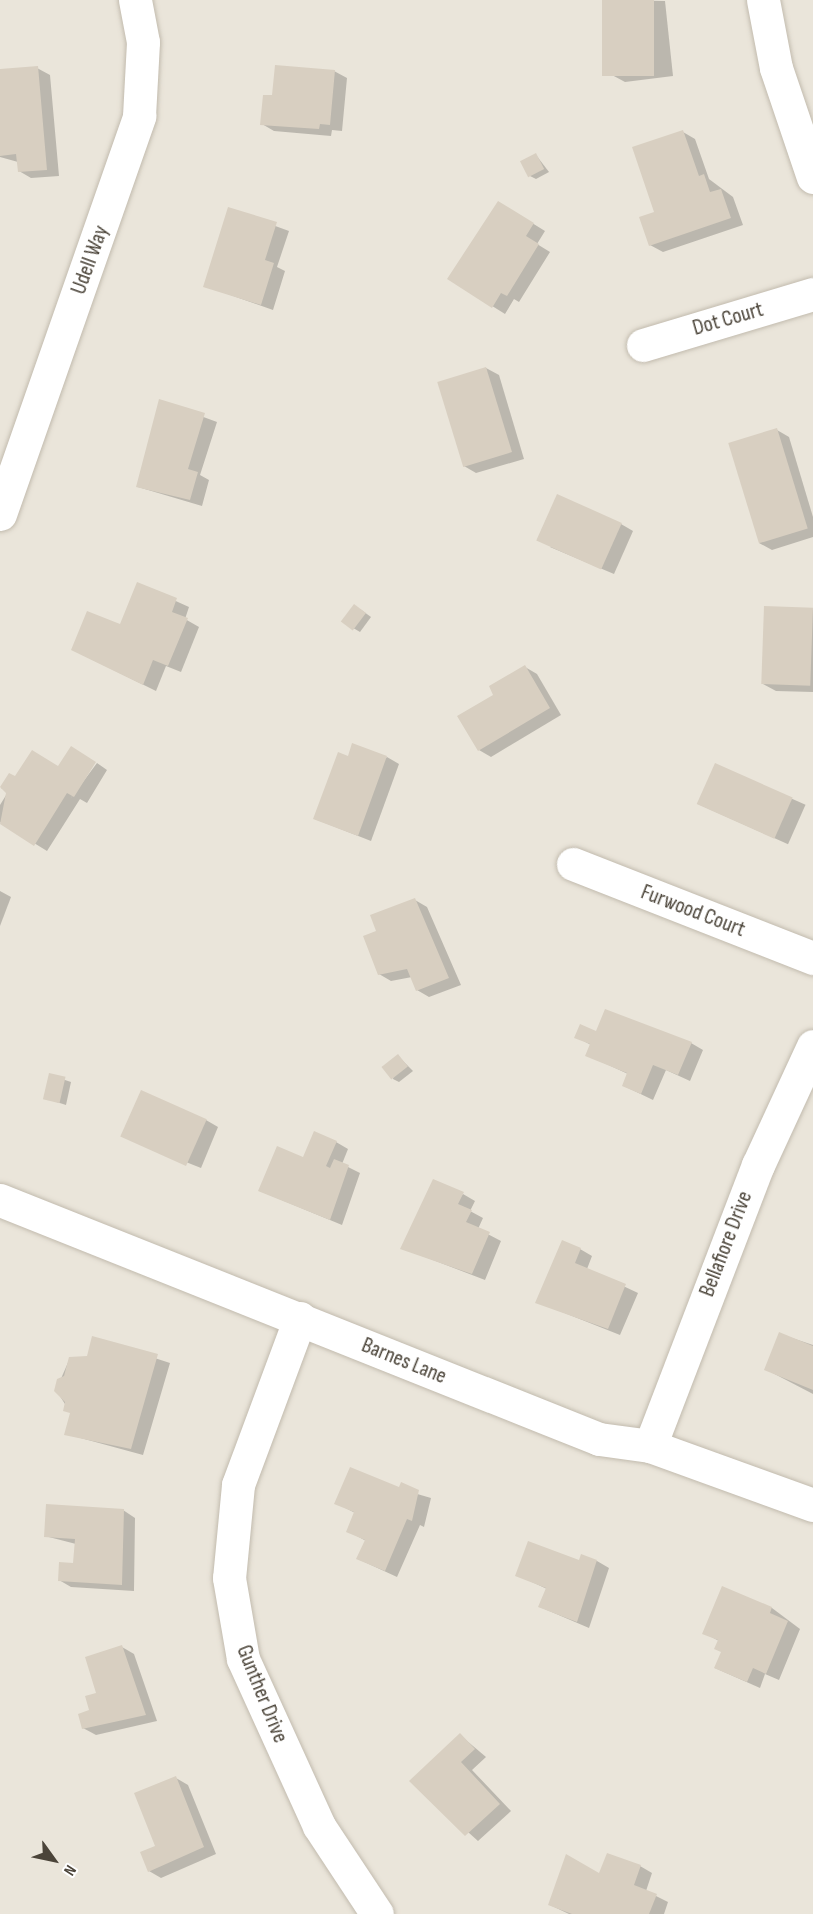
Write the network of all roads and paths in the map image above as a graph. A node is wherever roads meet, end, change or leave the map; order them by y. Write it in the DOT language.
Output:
graph roads {
  1 [pos="135,0"];
  2 [pos="764,0"];
  3 [pos="813,177"];
  4 [pos="813,294"];
  5 [pos="643,345"];
  6 [pos="0,514"];
  7 [pos="573,864"];
  8 [pos="813,958"];
  9 [pos="813,1046"];
  10 [pos="0,1200"];
  11 [pos="300,1318"];
  12 [pos="650,1446"];
  13 [pos="813,1505"];
  14 [pos="377,1914"];
  1 -- 6 [label="street, Udell Way"];
  2 -- 3 [label="street"];
  4 -- 5 [label="street, Dot Court"];
  7 -- 8 [label="street, Furwood Court"];
  9 -- 12 [label="street, Bellafiore Drive"];
  10 -- 11 [label="street, Barnes Lane"];
  11 -- 12 [label="street, Barnes Lane"];
  11 -- 14 [label="street, Gunther Drive"];
  12 -- 13 [label="street, Barnes Lane"];
}
